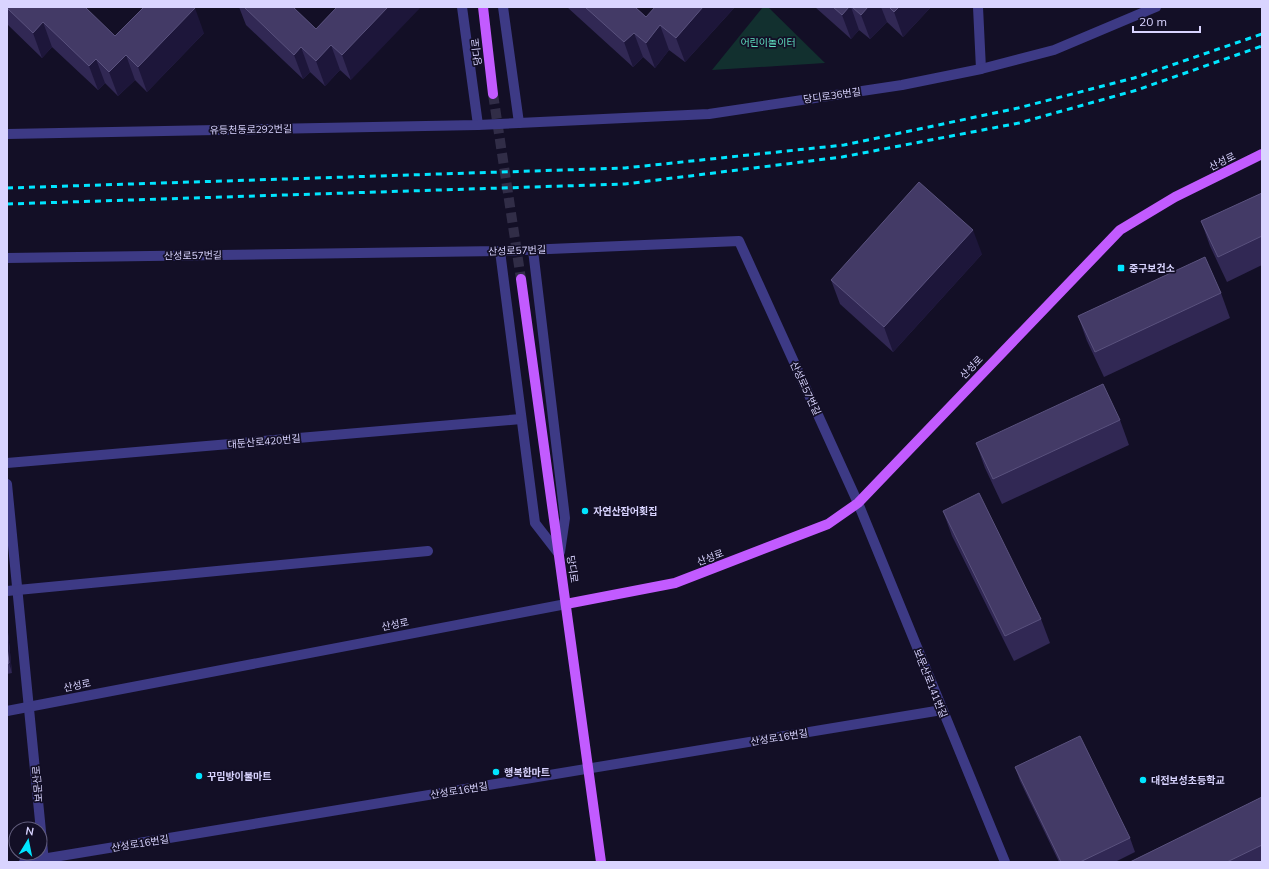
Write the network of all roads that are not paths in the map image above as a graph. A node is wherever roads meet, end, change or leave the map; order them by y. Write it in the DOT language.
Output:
graph roads {
  1 [pos="462,7"];
  2 [pos="483,7"];
  3 [pos="503,7"];
  4 [pos="978,7"];
  5 [pos="1156,7"];
  6 [pos="981,69"];
  7 [pos="493,94"];
  8 [pos="519,123"];
  9 [pos="496,124"];
  10 [pos="478,125"];
  11 [pos="7,134"];
  12 [pos="1262,154"];
  13 [pos="533,250"];
  14 [pos="500,251"];
  15 [pos="7,258"];
  16 [pos="521,279"];
  17 [pos="521,419"];
  18 [pos="7,463"];
  19 [pos="7,484"];
  20 [pos="858,503"];
  21 [pos="428,551"];
  22 [pos="559,554"];
  23 [pos="7,590"];
  24 [pos="18,590"];
  25 [pos="566,604"];
  26 [pos="30,706"];
  27 [pos="942,710"];
  28 [pos="7,711"];
  29 [pos="588,768"];
  30 [pos="40,821"];
  31 [pos="48,859"];
  32 [pos="34,861"];
  33 [pos="24,862"];
  34 [pos="602,862"];
  35 [pos="1005,862"];
  1 -- 10 [label="street"];
  2 -- 7 [label="main road, 당디로"];
  3 -- 8 [label="street"];
  4 -- 6 [label="street"];
  5 -- 6 [label="street, 당디로36번길"];
  6 -- 8 [label="street, 당디로36번길"];
  8 -- 9 [label="street, 당디로36번길"];
  9 -- 10 [label="street, 유등천동로292번길"];
  10 -- 11 [label="street, 유등천동로292번길"];
  12 -- 20 [label="main road, 산성로"];
  13 -- 14 [label="street, 산성로57번길"];
  13 -- 20 [label="street, 산성로57번길"];
  13 -- 22 [label="street"];
  14 -- 15 [label="street, 산성로57번길"];
  14 -- 17 [label="street"];
  16 -- 22 [label="main road, 당디로"];
  17 -- 18 [label="street, 대둔산로420번길"];
  17 -- 22 [label="street"];
  19 -- 24 [label="street"];
  20 -- 25 [label="main road, 산성로"];
  20 -- 27 [label="street, 보문산로141번길"];
  21 -- 24 [label="street"];
  22 -- 25 [label="main road, 당디로"];
  23 -- 24 [label="street"];
  24 -- 26 [label="street"];
  25 -- 26 [label="street, 산성로"];
  25 -- 29 [label="main road, 당디로"];
  26 -- 28 [label="street, 산성로"];
  26 -- 30 [label="street, 보문산로"];
  27 -- 29 [label="street, 산성로16번길"];
  27 -- 35 [label="street, 보문산로141번길"];
  29 -- 31 [label="street, 산성로16번길"];
  29 -- 34 [label="main road, 당디로"];
  32 -- 33 [label="street, 산성로16번길"];
}
